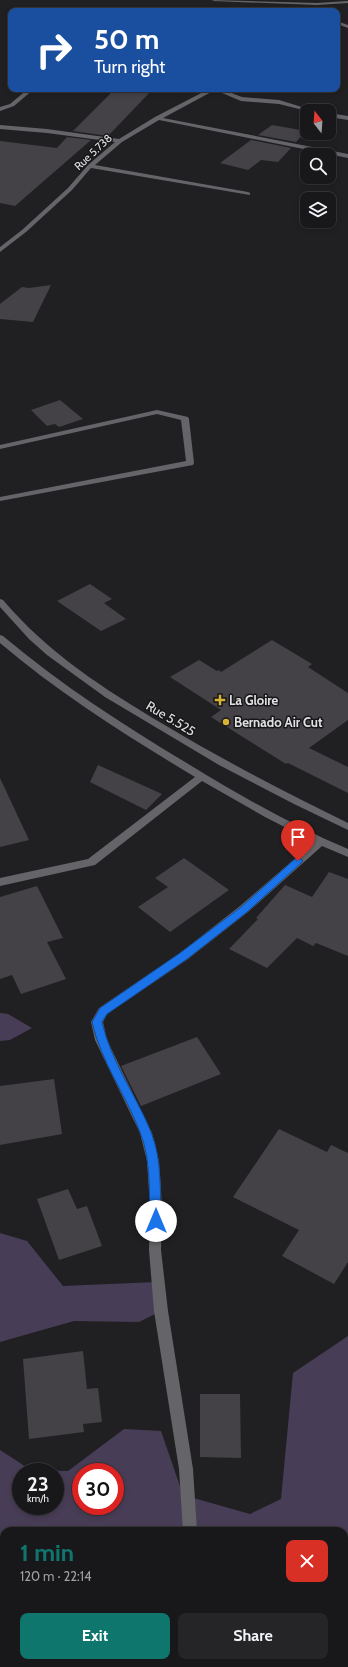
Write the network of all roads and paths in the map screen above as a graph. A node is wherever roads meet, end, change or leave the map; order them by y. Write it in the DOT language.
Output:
graph roads {
  1 [pos="214,0"];
  2 [pos="256,1"];
  3 [pos="348,2"];
  4 [pos="317,4"];
  5 [pos="318,8"];
  6 [pos="27,92"];
  7 [pos="207,92"];
  8 [pos="224,92"];
  9 [pos="300,108"];
  10 [pos="0,109"];
  11 [pos="336,116"];
  12 [pos="157,118"];
  13 [pos="348,118"];
  14 [pos="0,127"];
  15 [pos="120,141"];
  16 [pos="348,156"];
  17 [pos="90,166"];
  18 [pos="248,194"];
  19 [pos="0,250"];
  20 [pos="0,447"];
  21 [pos="0,499"];
  22 [pos="0,602"];
  23 [pos="0,638"];
  24 [pos="201,777"];
  25 [pos="348,828"];
  26 [pos="320,842"];
  27 [pos="348,853"];
  28 [pos="0,882"];
  29 [pos="190,1527"];
  1 -- 2 [label="street"];
  2 -- 4 [label="street"];
  3 -- 4 [label="street"];
  4 -- 5 [label="street"];
  6 -- 10 [label="street"];
  7 -- 12 [label="street, Rue 5.738"];
  8 -- 9 [label="street"];
  11 -- 13 [label="street"];
  12 -- 15 [label="street, Rue 5.738"];
  12 -- 16 [label="street"];
  14 -- 15 [label="street"];
  15 -- 17 [label="street, Rue 5.738"];
  17 -- 18 [label="street"];
  17 -- 19 [label="street, Rue 5.738"];
  20 -- 21 [label="street"];
  22 -- 25 [label="street, Rue 5.525"];
  23 -- 24 [label="street"];
  24 -- 26 [label="street"];
  24 -- 28 [label="street"];
  26 -- 27 [label="street"];
  26 -- 29 [label="street"];
}
